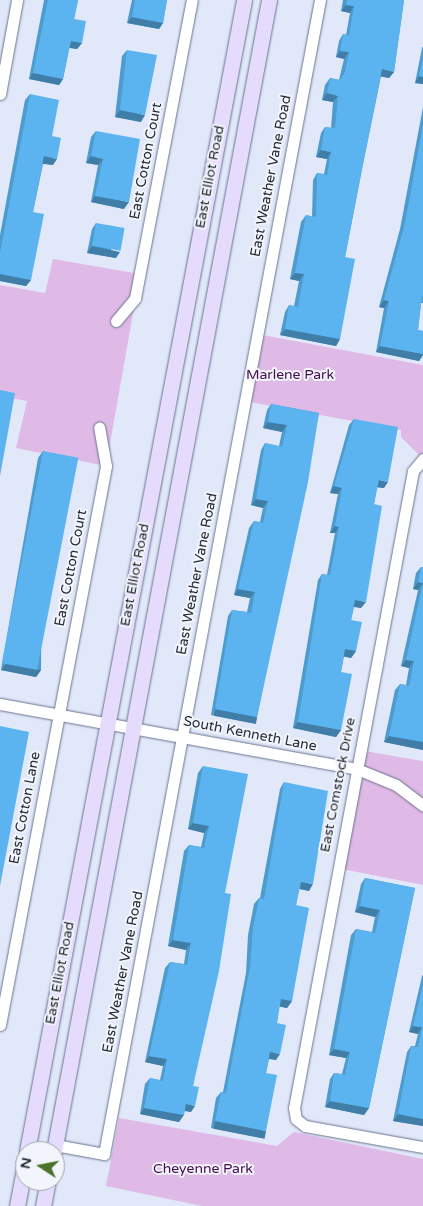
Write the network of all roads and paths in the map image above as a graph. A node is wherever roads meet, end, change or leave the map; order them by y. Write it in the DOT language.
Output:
graph roads {
  1 [pos="17,0"];
  2 [pos="192,0"];
  3 [pos="244,0"];
  4 [pos="269,0"];
  5 [pos="320,0"];
  6 [pos="0,94"];
  7 [pos="116,321"];
  8 [pos="99,428"];
  9 [pos="422,459"];
  10 [pos="0,704"];
  11 [pos="58,715"];
  12 [pos="120,726"];
  13 [pos="182,736"];
  14 [pos="357,769"];
  15 [pos="423,805"];
  16 [pos="0,1025"];
  17 [pos="29,1141"];
  18 [pos="55,1141"];
  19 [pos="423,1147"];
  20 [pos="65,1149"];
  21 [pos="20,1191"];
  22 [pos="46,1191"];
  23 [pos="17,1206"];
  24 [pos="43,1206"];
  1 -- 6 [label="street"];
  2 -- 7 [label="street, East Cotton Court"];
  3 -- 12 [label="main road, East Elliot Road"];
  4 -- 12 [label="main road, East Elliot Road"];
  5 -- 13 [label="street, East Weather Vane Road"];
  8 -- 11 [label="street, East Cotton Court"];
  9 -- 14 [label="street, East Comstock Drive"];
  10 -- 11 [label="street, South Kenneth Lane"];
  11 -- 12 [label="street, South Kenneth Lane"];
  11 -- 16 [label="street, East Cotton Lane"];
  12 -- 13 [label="street, South Kenneth Lane"];
  12 -- 17 [label="main road, East Elliot Road"];
  12 -- 18 [label="main road, East Elliot Road"];
  13 -- 14 [label="street, South Kenneth Lane"];
  13 -- 20 [label="street, East Weather Vane Road"];
  14 -- 15 [label="street, South Kenneth Lane"];
  14 -- 19 [label="street, East Comstock Drive"];
  21 -- 23 [label="main road"];
  22 -- 24 [label="main road"];
}
